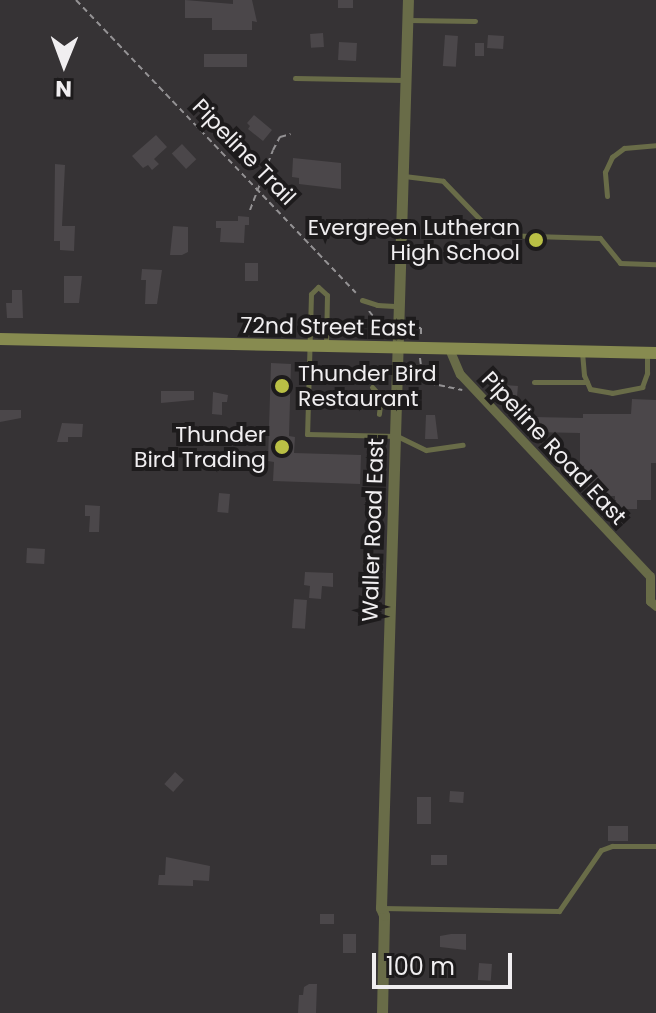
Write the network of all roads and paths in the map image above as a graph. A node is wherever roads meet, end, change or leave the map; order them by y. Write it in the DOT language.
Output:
graph roads {
  1 [pos="76,0"];
  2 [pos="408,0"];
  3 [pos="407,20"];
  4 [pos="475,21"];
  5 [pos="295,78"];
  6 [pos="405,80"];
  7 [pos="291,134"];
  8 [pos="656,145"];
  9 [pos="403,176"];
  10 [pos="259,191"];
  11 [pos="607,196"];
  12 [pos="250,210"];
  13 [pos="656,264"];
  14 [pos="362,300"];
  15 [pos="400,306"];
  16 [pos="388,325"];
  17 [pos="412,328"];
  18 [pos="421,335"];
  19 [pos="0,339"];
  20 [pos="311,347"];
  21 [pos="326,348"];
  22 [pos="398,349"];
  23 [pos="450,351"];
  24 [pos="582,352"];
  25 [pos="651,353"];
  26 [pos="420,363"];
  27 [pos="534,382"];
  28 [pos="587,382"];
  29 [pos="372,387"];
  30 [pos="463,390"];
  31 [pos="379,414"];
  32 [pos="397,436"];
  33 [pos="463,445"];
  34 [pos="656,606"];
  35 [pos="656,846"];
  36 [pos="381,908"];
  37 [pos="382,1013"];
  1 -- 10 [label="path, Pipeline Trail"];
  2 -- 3 [label="street, Waller Road East"];
  3 -- 4 [label="lane"];
  3 -- 6 [label="street, Waller Road East"];
  5 -- 6 [label="lane"];
  6 -- 9 [label="street, Waller Road East"];
  7 -- 10 [label="path"];
  8 -- 11 [label="lane"];
  9 -- 13 [label="lane"];
  9 -- 15 [label="street, Waller Road East"];
  10 -- 12 [label="path"];
  10 -- 14 [label="path, Pipeline Trail"];
  14 -- 15 [label="lane"];
  14 -- 16 [label="path, Pipeline Trail"];
  15 -- 22 [label="street, Waller Road East"];
  17 -- 18 [label="path"];
  19 -- 20 [label="main road, 72nd Street East"];
  20 -- 21 [label="main road, 72nd Street East"];
  20 -- 21 [label="lane"];
  20 -- 32 [label="lane"];
  21 -- 22 [label="main road, 72nd Street East"];
  22 -- 23 [label="main road, 72nd Street East"];
  22 -- 32 [label="street, Waller Road East"];
  23 -- 24 [label="main road, 72nd Street East"];
  23 -- 34 [label="street, Pipeline Road East"];
  24 -- 25 [label="main road, 72nd Street East"];
  24 -- 28 [label="lane"];
  25 -- 28 [label="lane"];
  26 -- 30 [label="path"];
  27 -- 28 [label="lane"];
  29 -- 31 [label="lane"];
  32 -- 33 [label="lane"];
  32 -- 36 [label="street, Waller Road East"];
  35 -- 36 [label="lane"];
  36 -- 37 [label="street, Waller Road East"];
}
